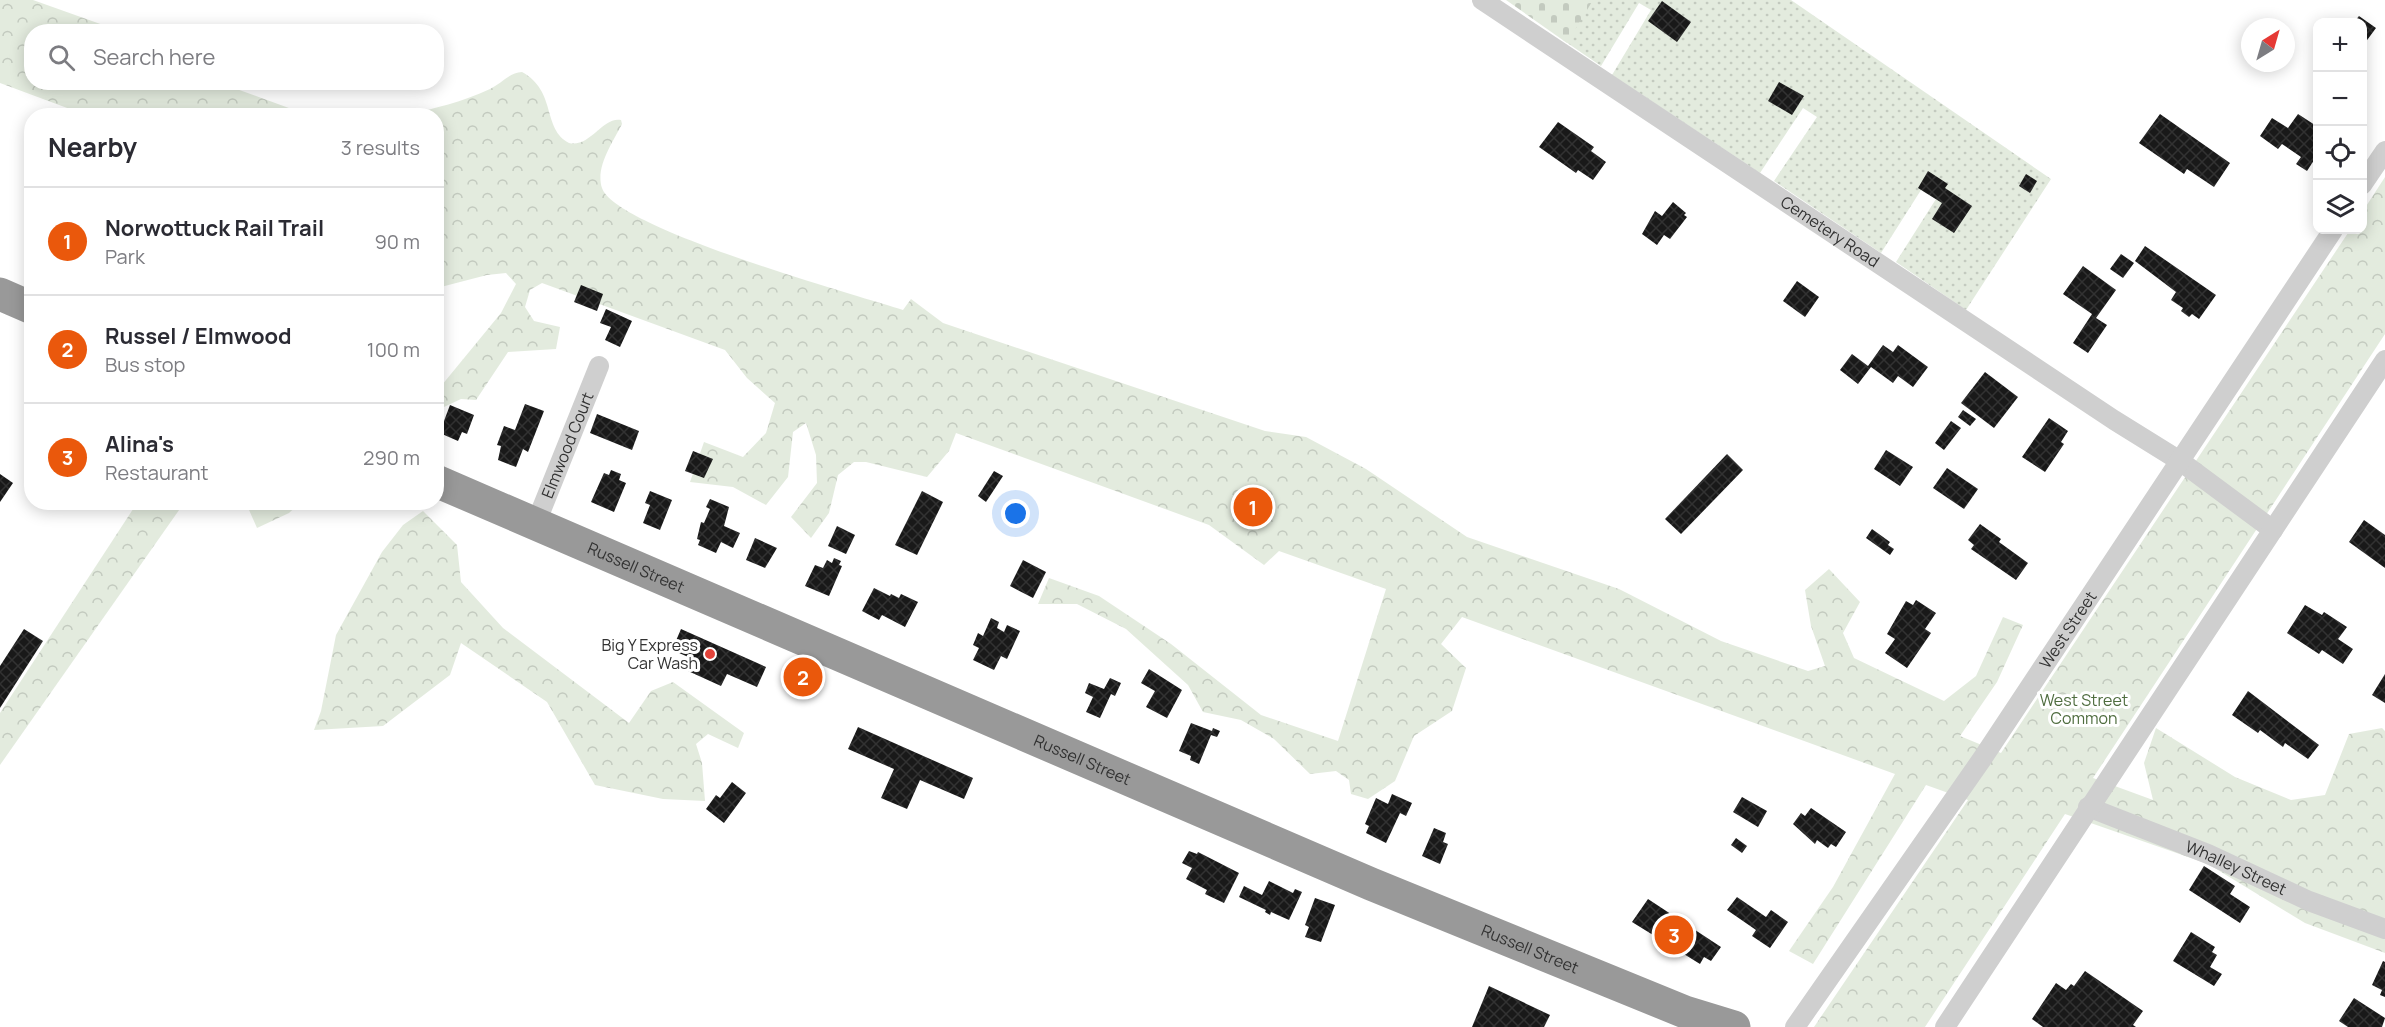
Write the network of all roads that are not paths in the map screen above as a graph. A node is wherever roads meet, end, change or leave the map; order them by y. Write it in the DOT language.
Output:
graph roads {
  1 [pos="1482,0"];
  2 [pos="2385,151"];
  3 [pos="2365,180"];
  4 [pos="2330,234"];
  5 [pos="0,294"];
  6 [pos="24,304"];
  7 [pos="2385,360"];
  8 [pos="599,366"];
  9 [pos="2180,461"];
  10 [pos="444,484"];
  11 [pos="536,523"];
  12 [pos="2273,530"];
  13 [pos="2088,807"];
  14 [pos="2385,929"];
  15 [pos="1734,1027"];
  16 [pos="1795,1027"];
  17 [pos="1945,1027"];
  1 -- 9 [label="street, Cemetery Road"];
  2 -- 3 [label="street"];
  4 -- 9 [label="street, West Street"];
  5 -- 6 [label="highway"];
  7 -- 12 [label="street"];
  8 -- 11 [label="street, Elmwood Court"];
  9 -- 12 [label="street, Cemetery Road"];
  9 -- 16 [label="street, West Street"];
  10 -- 11 [label="highway, Russell Street"];
  11 -- 15 [label="highway, Russell Street"];
  12 -- 13 [label="street"];
  13 -- 14 [label="street, Whalley Street"];
  13 -- 17 [label="street"];
}
